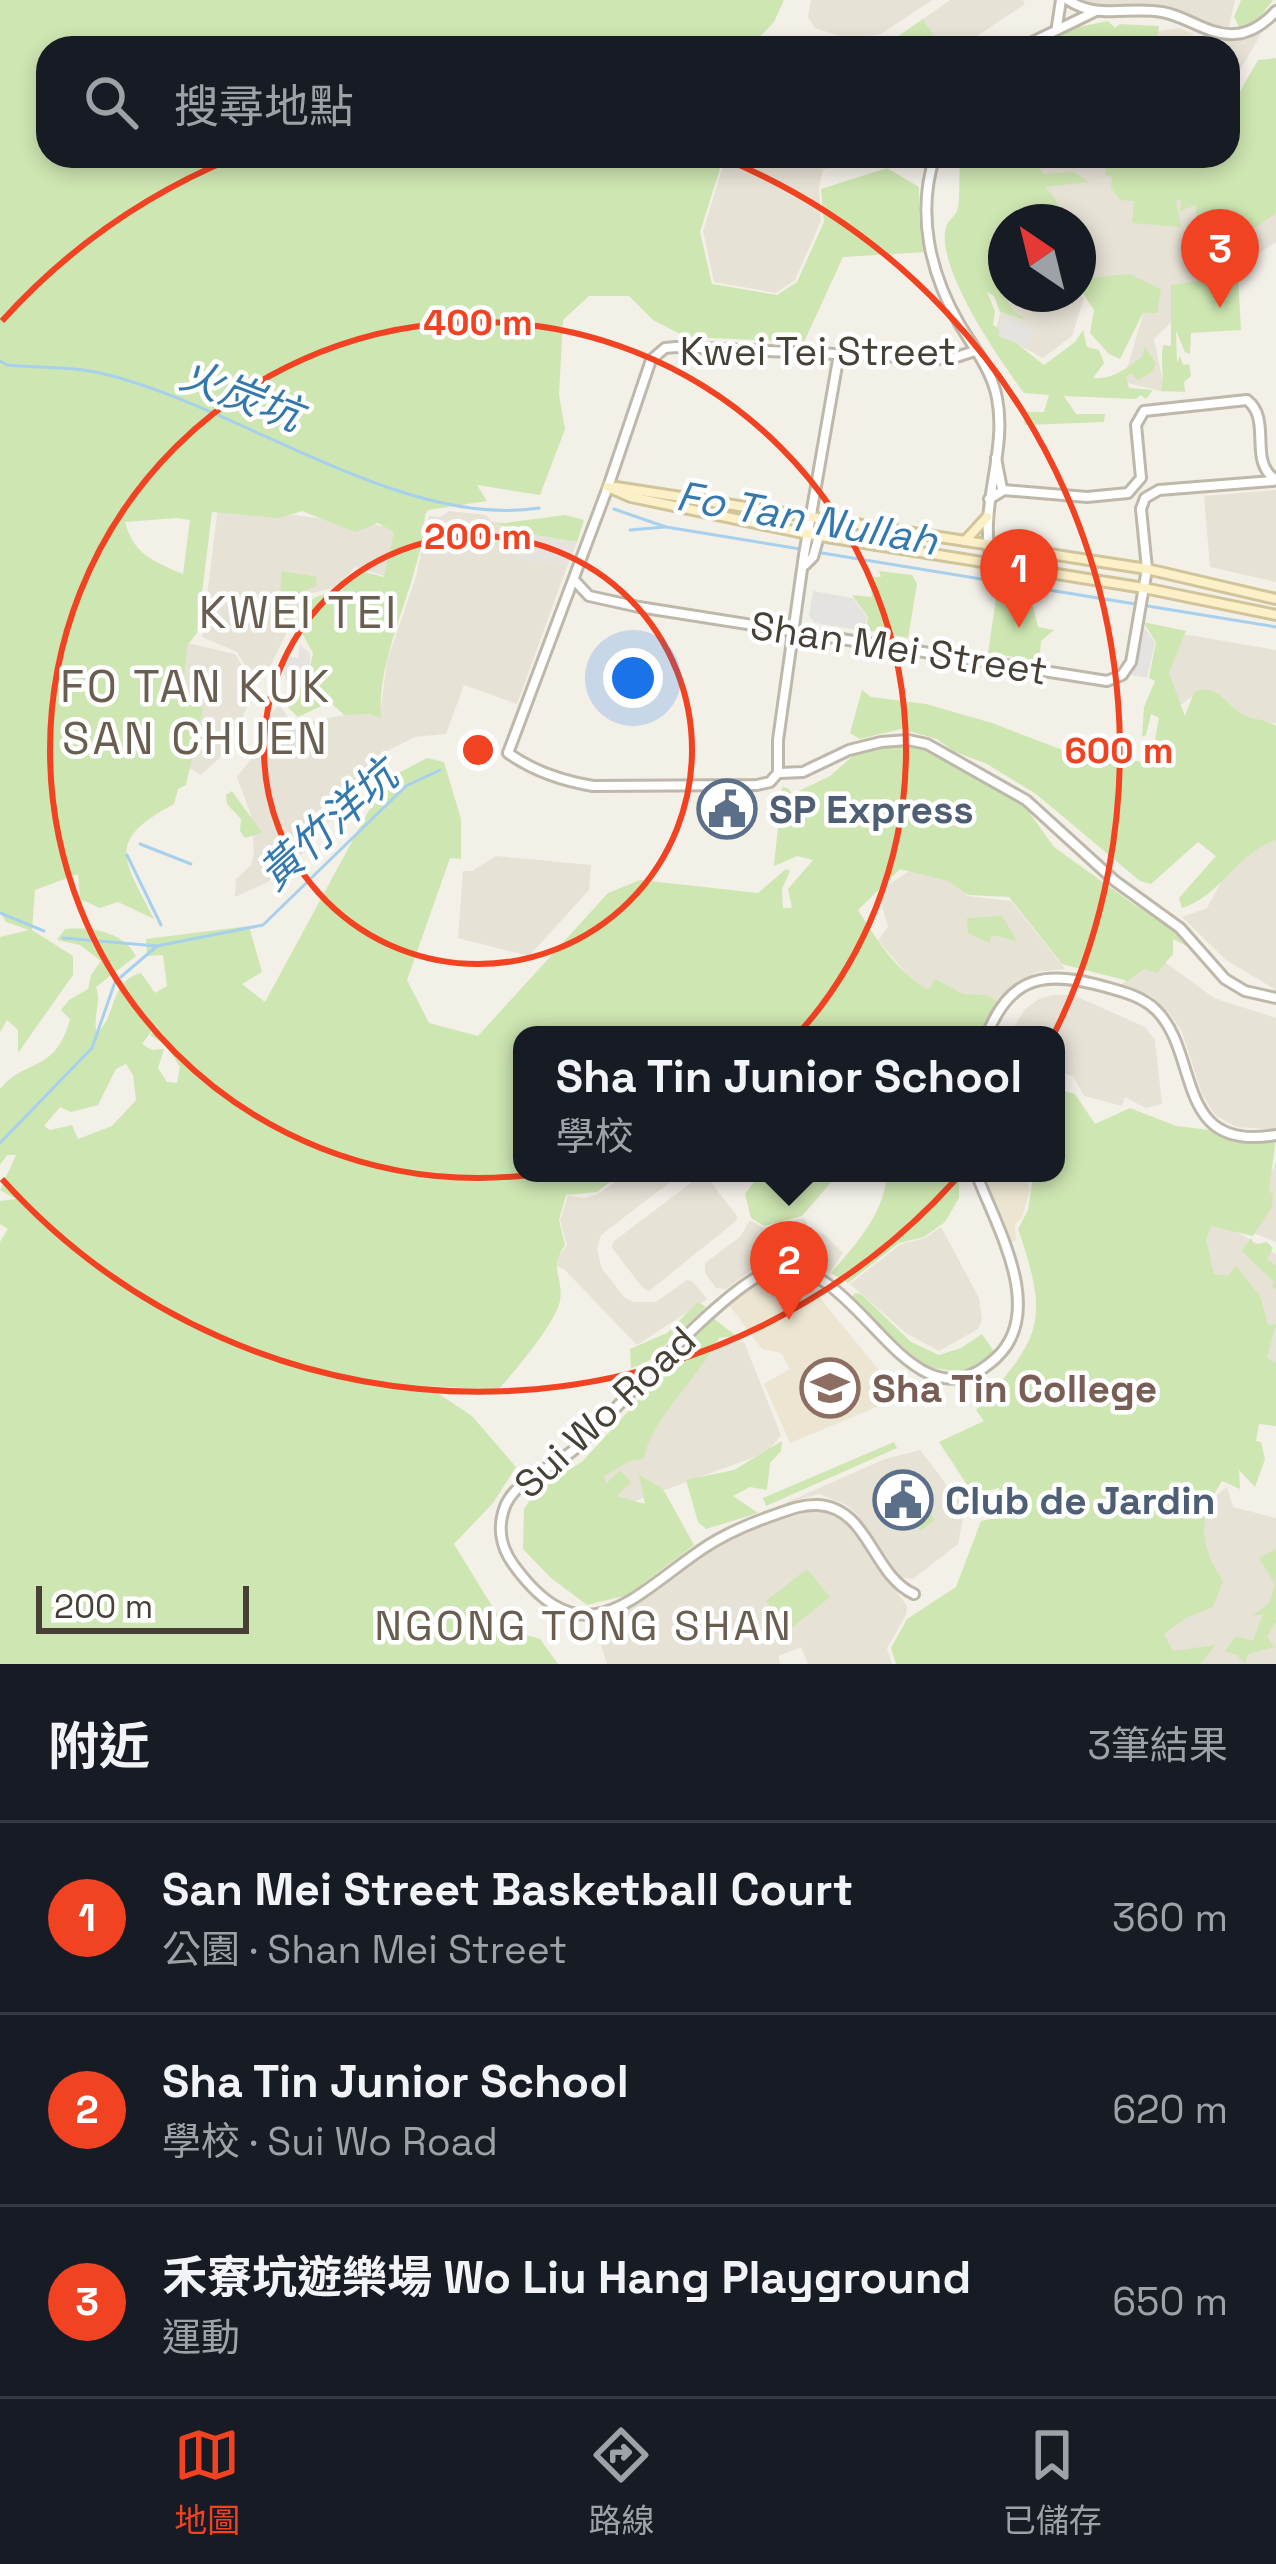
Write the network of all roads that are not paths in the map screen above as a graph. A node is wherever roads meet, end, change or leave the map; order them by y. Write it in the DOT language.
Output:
graph roads {
  1 [pos="1065,0"];
  2 [pos="1276,11"];
  3 [pos="1096,12"];
  4 [pos="1057,27"];
  5 [pos="1041,36"];
  6 [pos="933,168"];
  7 [pos="975,351"];
  8 [pos="838,354"];
  9 [pos="996,458"];
  10 [pos="1262,464"];
  11 [pos="1141,471"];
  12 [pos="1276,480"];
  13 [pos="1245,483"];
  14 [pos="608,487"];
  15 [pos="1004,490"];
  16 [pos="1159,490"];
  17 [pos="1121,495"];
  18 [pos="989,499"];
  19 [pos="1142,509"];
  20 [pos="987,518"];
  21 [pos="812,519"];
  22 [pos="812,540"];
  23 [pos="963,541"];
  24 [pos="988,544"];
  25 [pos="992,563"];
  26 [pos="1147,568"];
  27 [pos="574,579"];
  28 [pos="1144,588"];
  29 [pos="1276,599"];
  30 [pos="1276,615"];
  31 [pos="794,632"];
  32 [pos="778,773"];
  33 [pos="1276,998"];
  34 [pos="992,1026"];
  35 [pos="1276,1136"];
  36 [pos="979,1182"];
  37 [pos="914,1594"];
  1 -- 3 [label="street"];
  1 -- 4 [label="street"];
  2 -- 3 [label="street"];
  3 -- 4 [label="street"];
  4 -- 5 [label="street"];
  6 -- 7 [label="street"];
  7 -- 8 [label="street, Kwei Tei Street"];
  7 -- 9 [label="street"];
  8 -- 14 [label="street, Kwei Tei Street"];
  8 -- 21 [label="street"];
  9 -- 15 [label="street"];
  9 -- 18 [label="street"];
  10 -- 11 [label="street"];
  10 -- 12 [label="street"];
  10 -- 13 [label="street"];
  11 -- 16 [label="street"];
  11 -- 17 [label="street"];
  12 -- 13 [label="street"];
  13 -- 16 [label="street"];
  14 -- 21 [label="main road"];
  14 -- 22 [label="main road"];
  14 -- 27 [label="street, Kwei Tei Street"];
  15 -- 17 [label="street"];
  15 -- 18 [label="street"];
  16 -- 19 [label="street"];
  17 -- 19 [label="street"];
  18 -- 20 [label="street"];
  19 -- 26 [label="street, Shan Mei Street"];
  20 -- 23 [label="main road"];
  20 -- 24 [label="street"];
  21 -- 22 [label="street"];
  21 -- 23 [label="main road"];
  22 -- 25 [label="main road"];
  22 -- 31 [label="street"];
  23 -- 24 [label="main road"];
  24 -- 25 [label="street"];
  24 -- 26 [label="main road"];
  25 -- 28 [label="main road"];
  26 -- 28 [label="street, Shan Mei Street"];
  26 -- 29 [label="main road"];
  27 -- 31 [label="street, Shan Mei Street"];
  27 -- 32 [label="street, Kwei Tei Street"];
  28 -- 30 [label="main road"];
  28 -- 31 [label="street, Shan Mei Street"];
  31 -- 32 [label="street"];
  32 -- 33 [label="street"];
  34 -- 35 [label="street"];
  36 -- 37 [label="street, Sui Wo Road"];
}
